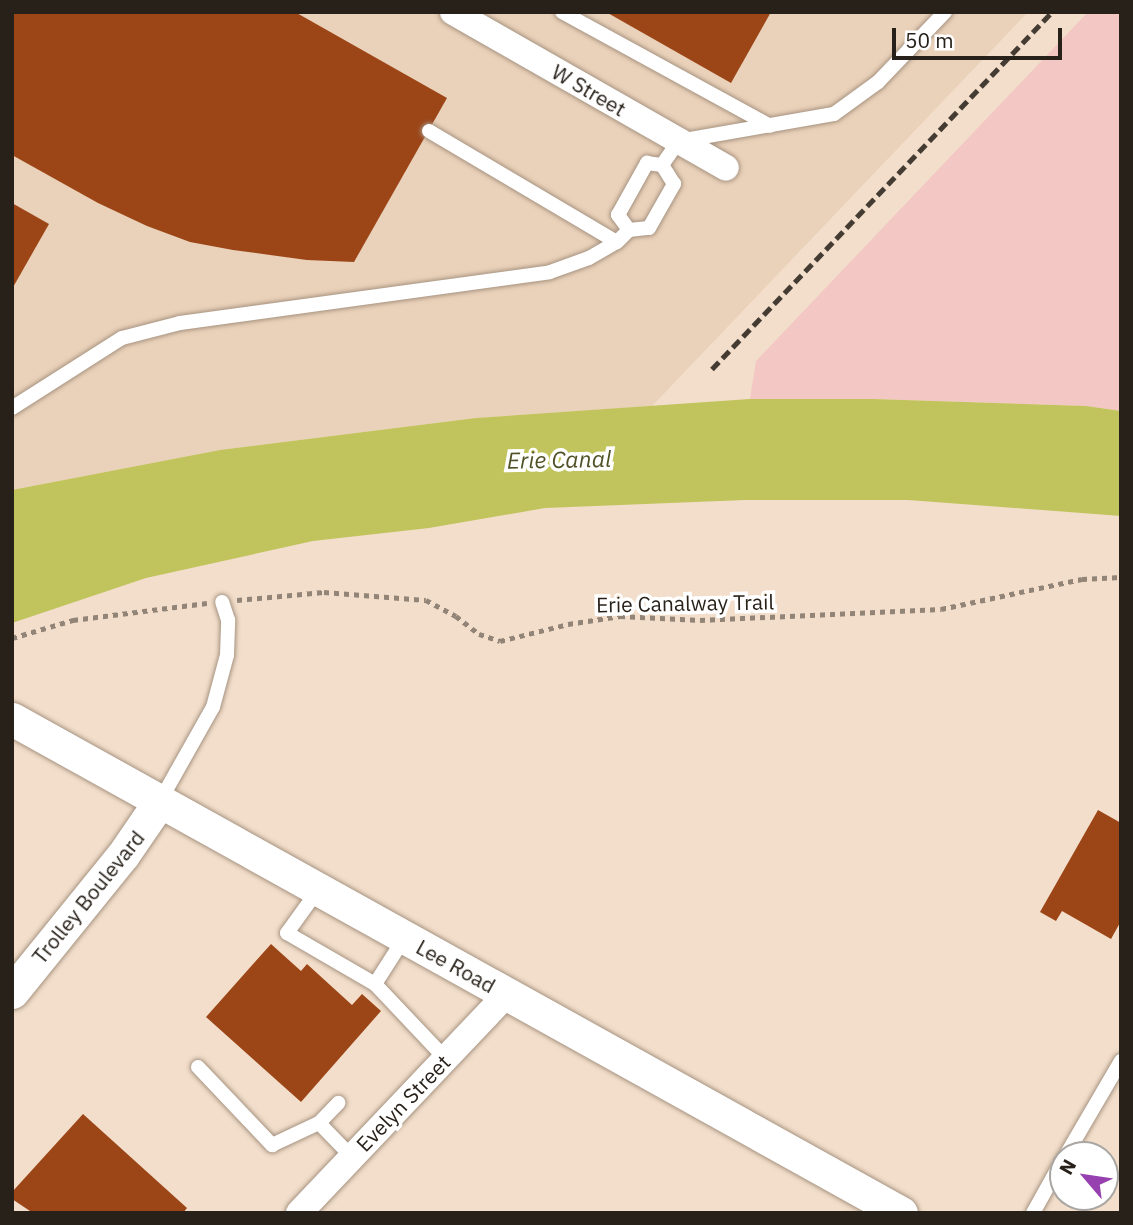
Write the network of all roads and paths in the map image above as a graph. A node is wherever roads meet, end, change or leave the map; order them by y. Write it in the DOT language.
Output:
graph roads {
  1 [pos="453,12"];
  2 [pos="562,12"];
  3 [pos="945,12"];
  4 [pos="770,126"];
  5 [pos="429,131"];
  6 [pos="679,141"];
  7 [pos="662,165"];
  8 [pos="726,168"];
  9 [pos="629,230"];
  10 [pos="617,242"];
  11 [pos="12,408"];
  12 [pos="1121,577"];
  13 [pos="222,602"];
  14 [pos="12,638"];
  15 [pos="12,719"];
  16 [pos="160,801"];
  17 [pos="318,890"];
  18 [pos="405,937"];
  19 [pos="375,984"];
  20 [pos="12,992"];
  21 [pos="507,994"];
  22 [pos="445,1058"];
  23 [pos="1121,1061"];
  24 [pos="198,1067"];
  25 [pos="338,1103"];
  26 [pos="319,1123"];
  27 [pos="1074,1141"];
  28 [pos="352,1157"];
  29 [pos="1049,1184"];
  30 [pos="299,1213"];
  31 [pos="901,1213"];
  32 [pos="1033,1213"];
  1 -- 6 [label="street, W Street"];
  2 -- 4 [label="lane"];
  3 -- 4 [label="lane"];
  4 -- 6 [label="lane"];
  5 -- 10 [label="lane"];
  6 -- 7 [label="lane"];
  6 -- 8 [label="street, W Street"];
  7 -- 9 [label="lane"];
  7 -- 9 [label="lane"];
  9 -- 10 [label="lane"];
  10 -- 11 [label="lane"];
  12 -- 13 [label="path, Erie Canalway Trail"];
  13 -- 14 [label="path, Erie Canalway Trail"];
  13 -- 16 [label="lane"];
  15 -- 16 [label="street, Lee Road"];
  16 -- 17 [label="street, Lee Road"];
  16 -- 20 [label="street, Trolley Boulevard"];
  17 -- 18 [label="street, Lee Road"];
  17 -- 19 [label="lane"];
  18 -- 19 [label="lane"];
  18 -- 21 [label="street, Lee Road"];
  19 -- 22 [label="lane"];
  21 -- 22 [label="street, Evelyn Street"];
  21 -- 31 [label="street, Lee Road"];
  22 -- 28 [label="street, Evelyn Street"];
  23 -- 27 [label="lane"];
  24 -- 26 [label="lane"];
  25 -- 26 [label="lane"];
  26 -- 28 [label="lane"];
  28 -- 30 [label="street, Evelyn Street"];
  29 -- 32 [label="lane"];
}
